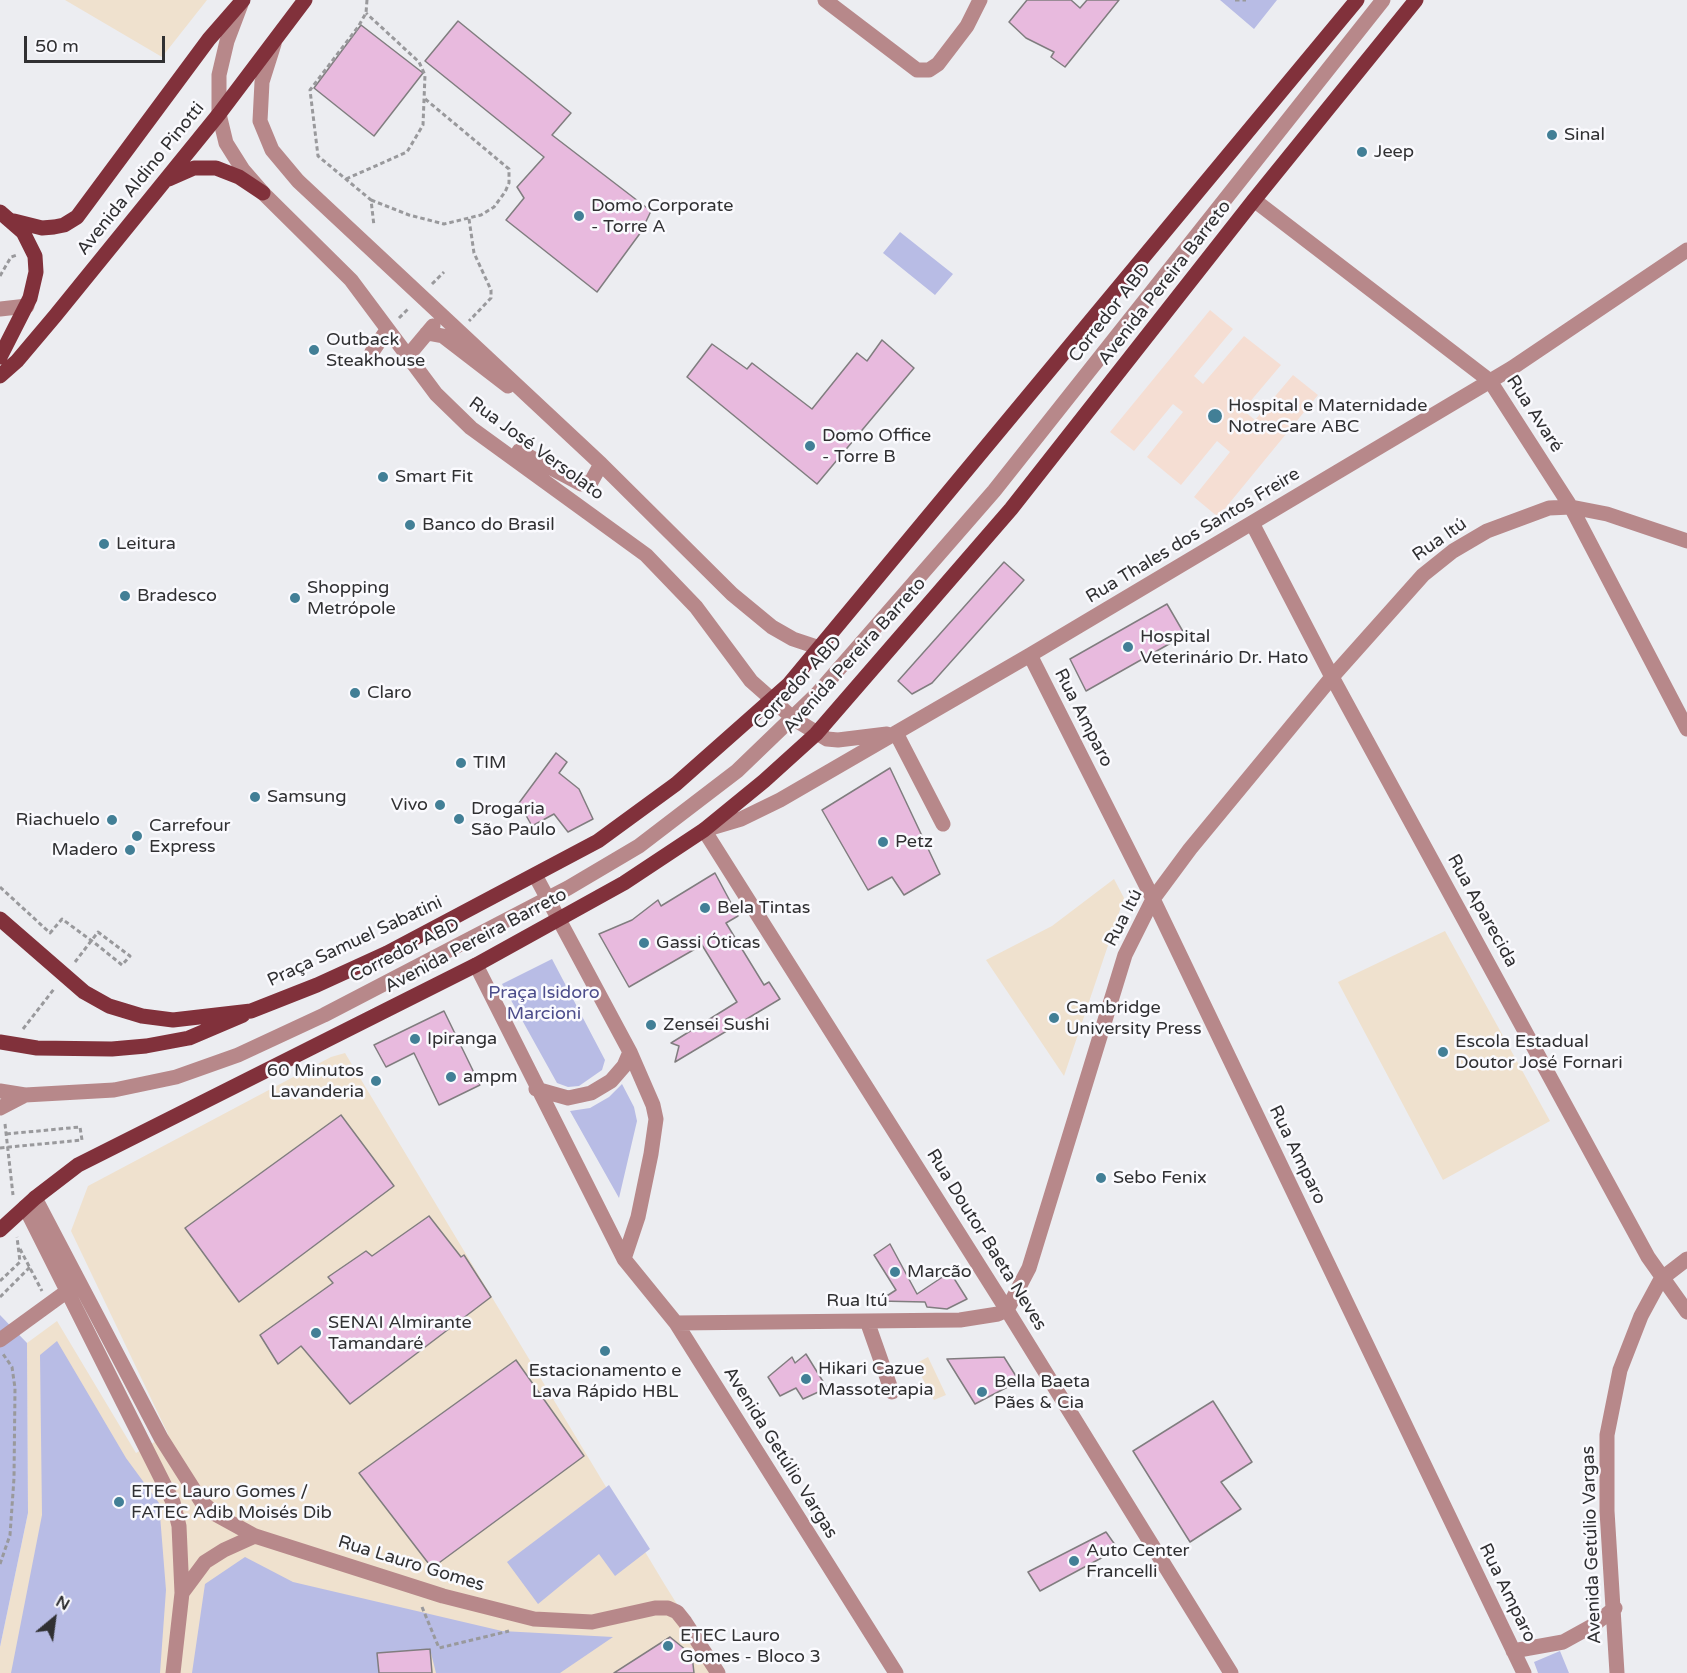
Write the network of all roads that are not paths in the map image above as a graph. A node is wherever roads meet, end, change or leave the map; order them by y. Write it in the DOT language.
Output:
graph roads {
  1 [pos="243,0"];
  2 [pos="305,0"];
  3 [pos="825,0"];
  4 [pos="980,0"];
  5 [pos="1357,0"];
  6 [pos="1383,0"];
  7 [pos="1416,0"];
  8 [pos="275,41"];
  9 [pos="219,114"];
  10 [pos="164,182"];
  11 [pos="263,192"];
  12 [pos="1254,201"];
  13 [pos="0,212"];
  14 [pos="14,221"];
  15 [pos="1687,250"];
  16 [pos="27,306"];
  17 [pos="0,309"];
  18 [pos="443,314"];
  19 [pos="387,330"];
  20 [pos="427,333"];
  21 [pos="372,352"];
  22 [pos="0,357"];
  23 [pos="407,357"];
  24 [pos="0,376"];
  25 [pos="1490,381"];
  26 [pos="526,394"];
  27 [pos="496,445"];
  28 [pos="601,464"];
  29 [pos="1571,507"];
  30 [pos="1252,523"];
  31 [pos="1687,542"];
  32 [pos="820,648"];
  33 [pos="1030,655"];
  34 [pos="1332,677"];
  35 [pos="772,700"];
  36 [pos="794,718"];
  37 [pos="1687,729"];
  38 [pos="896,733"];
  39 [pos="816,734"];
  40 [pos="943,824"];
  41 [pos="704,830"];
  42 [pos="535,875"];
  43 [pos="549,899"];
  44 [pos="1153,899"];
  45 [pos="0,918"];
  46 [pos="560,920"];
  47 [pos="476,965"];
  48 [pos="251,1011"];
  49 [pos="0,1042"];
  50 [pos="630,1052"];
  51 [pos="536,1089"];
  52 [pos="0,1091"];
  53 [pos="25,1095"];
  54 [pos="2,1111"];
  55 [pos="24,1203"];
  56 [pos="8,1227"];
  57 [pos="624,1258"];
  58 [pos="1687,1259"];
  59 [pos="1661,1279"];
  60 [pos="66,1292"];
  61 [pos="1007,1310"];
  62 [pos="1687,1312"];
  63 [pos="867,1321"];
  64 [pos="676,1323"];
  65 [pos="0,1340"];
  66 [pos="892,1392"];
  67 [pos="255,1536"];
  68 [pos="182,1593"];
  69 [pos="1615,1608"];
  70 [pos="1513,1651"];
  71 [pos="173,1673"];
  72 [pos="718,1673"];
  73 [pos="896,1673"];
  74 [pos="1231,1673"];
  75 [pos="1524,1673"];
  76 [pos="1617,1673"];
  1 -- 9 [label="street, Rua José Versolato"];
  1 -- 14 [label="main road, Avenida Aldino Pinotti"];
  2 -- 8 [label="main road, Avenida Aldino Pinotti"];
  3 -- 4 [label="street"];
  5 -- 32 [label="main road, Avenida Pereira Barreto"];
  6 -- 36 [label="street, Corredor ABD"];
  7 -- 12 [label="main road, Avenida Pereira Barreto"];
  8 -- 9 [label="main road, Avenida Aldino Pinotti"];
  8 -- 18 [label="street, Rua José Versolato"];
  9 -- 10 [label="main road, Avenida Aldino Pinotti"];
  9 -- 11 [label="street, Rua José Versolato"];
  10 -- 11 [label="main road"];
  10 -- 24 [label="main road, Avenida Aldino Pinotti"];
  11 -- 19 [label="street, Rua José Versolato"];
  12 -- 25 [label="street, Rua Avaré"];
  12 -- 39 [label="main road, Avenida Pereira Barreto"];
  13 -- 14 [label="main road"];
  14 -- 16 [label="main road"];
  15 -- 25 [label="street, Rua Thales dos Santos Freire"];
  16 -- 17 [label="street"];
  16 -- 22 [label="main road"];
  18 -- 20 [label="street"];
  18 -- 26 [label="street, Rua José Versolato"];
  19 -- 21 [label="street"];
  19 -- 23 [label="street, Rua José Versolato"];
  20 -- 23 [label="street"];
  20 -- 26 [label="street"];
  23 -- 27 [label="street, Rua José Versolato"];
  25 -- 29 [label="street, Rua Avaré"];
  25 -- 30 [label="street, Rua Thales dos Santos Freire"];
  26 -- 28 [label="street, Rua José Versolato"];
  27 -- 28 [label="street"];
  27 -- 35 [label="street, Rua José Versolato"];
  28 -- 32 [label="street, Rua José Versolato"];
  29 -- 31 [label="street, Rua Itú"];
  29 -- 34 [label="street, Rua Itú"];
  29 -- 37 [label="street, Rua Avaré"];
  30 -- 33 [label="street, Rua Thales dos Santos Freire"];
  30 -- 34 [label="street, Rua Aparecida"];
  32 -- 35 [label="main road, Avenida Pereira Barreto"];
  33 -- 38 [label="street, Rua Thales dos Santos Freire"];
  33 -- 44 [label="street, Rua Amparo"];
  34 -- 44 [label="street, Rua Itú"];
  34 -- 59 [label="street, Rua Aparecida"];
  35 -- 36 [label="street, Rua José Versolato"];
  35 -- 42 [label="main road, Avenida Pereira Barreto"];
  36 -- 39 [label="street, Rua José Versolato"];
  36 -- 43 [label="street, Corredor ABD"];
  38 -- 39 [label="street, Rua José Versolato"];
  38 -- 40 [label="street"];
  38 -- 41 [label="street, Rua Thales dos Santos Freire"];
  39 -- 41 [label="main road, Avenida Pereira Barreto"];
  41 -- 46 [label="main road, Avenida Pereira Barreto"];
  41 -- 61 [label="street, Rua Doutor Baeta Neves"];
  42 -- 43 [label="street"];
  42 -- 48 [label="main road, Praça Samuel Sabatini"];
  43 -- 46 [label="street"];
  43 -- 53 [label="street, Corredor ABD"];
  44 -- 61 [label="street, Rua Itú"];
  44 -- 70 [label="street, Rua Amparo"];
  45 -- 48 [label="main road, Praça Samuel Sabatini"];
  46 -- 47 [label="main road, Avenida Pereira Barreto"];
  46 -- 50 [label="street"];
  47 -- 51 [label="street, Avenida Getúlio Vargas"];
  47 -- 55 [label="main road, Avenida Pereira Barreto"];
  48 -- 49 [label="main road"];
  50 -- 51 [label="street"];
  50 -- 57 [label="street"];
  51 -- 57 [label="street, Avenida Getúlio Vargas"];
  52 -- 53 [label="street, Corredor ABD"];
  53 -- 54 [label="street, Corredor ABD"];
  55 -- 56 [label="main road, Avenida Pereira Barreto"];
  55 -- 60 [label="street"];
  55 -- 67 [label="street, Rua Lauro Gomes"];
  57 -- 64 [label="street, Avenida Getúlio Vargas"];
  58 -- 59 [label="street, Avenida Getúlio Vargas"];
  59 -- 62 [label="street, Rua Aparecida"];
  59 -- 69 [label="street, Avenida Getúlio Vargas"];
  60 -- 65 [label="street"];
  60 -- 68 [label="street"];
  61 -- 63 [label="street, Rua Itú"];
  61 -- 74 [label="street, Rua Doutor Baeta Neves"];
  63 -- 64 [label="street, Rua Itú"];
  63 -- 66 [label="street"];
  64 -- 73 [label="street, Avenida Getúlio Vargas"];
  67 -- 68 [label="street"];
  67 -- 72 [label="street, Rua Lauro Gomes"];
  68 -- 71 [label="street"];
  69 -- 70 [label="street"];
  69 -- 76 [label="street, Avenida Getúlio Vargas"];
  70 -- 75 [label="street, Rua Amparo"];
}
